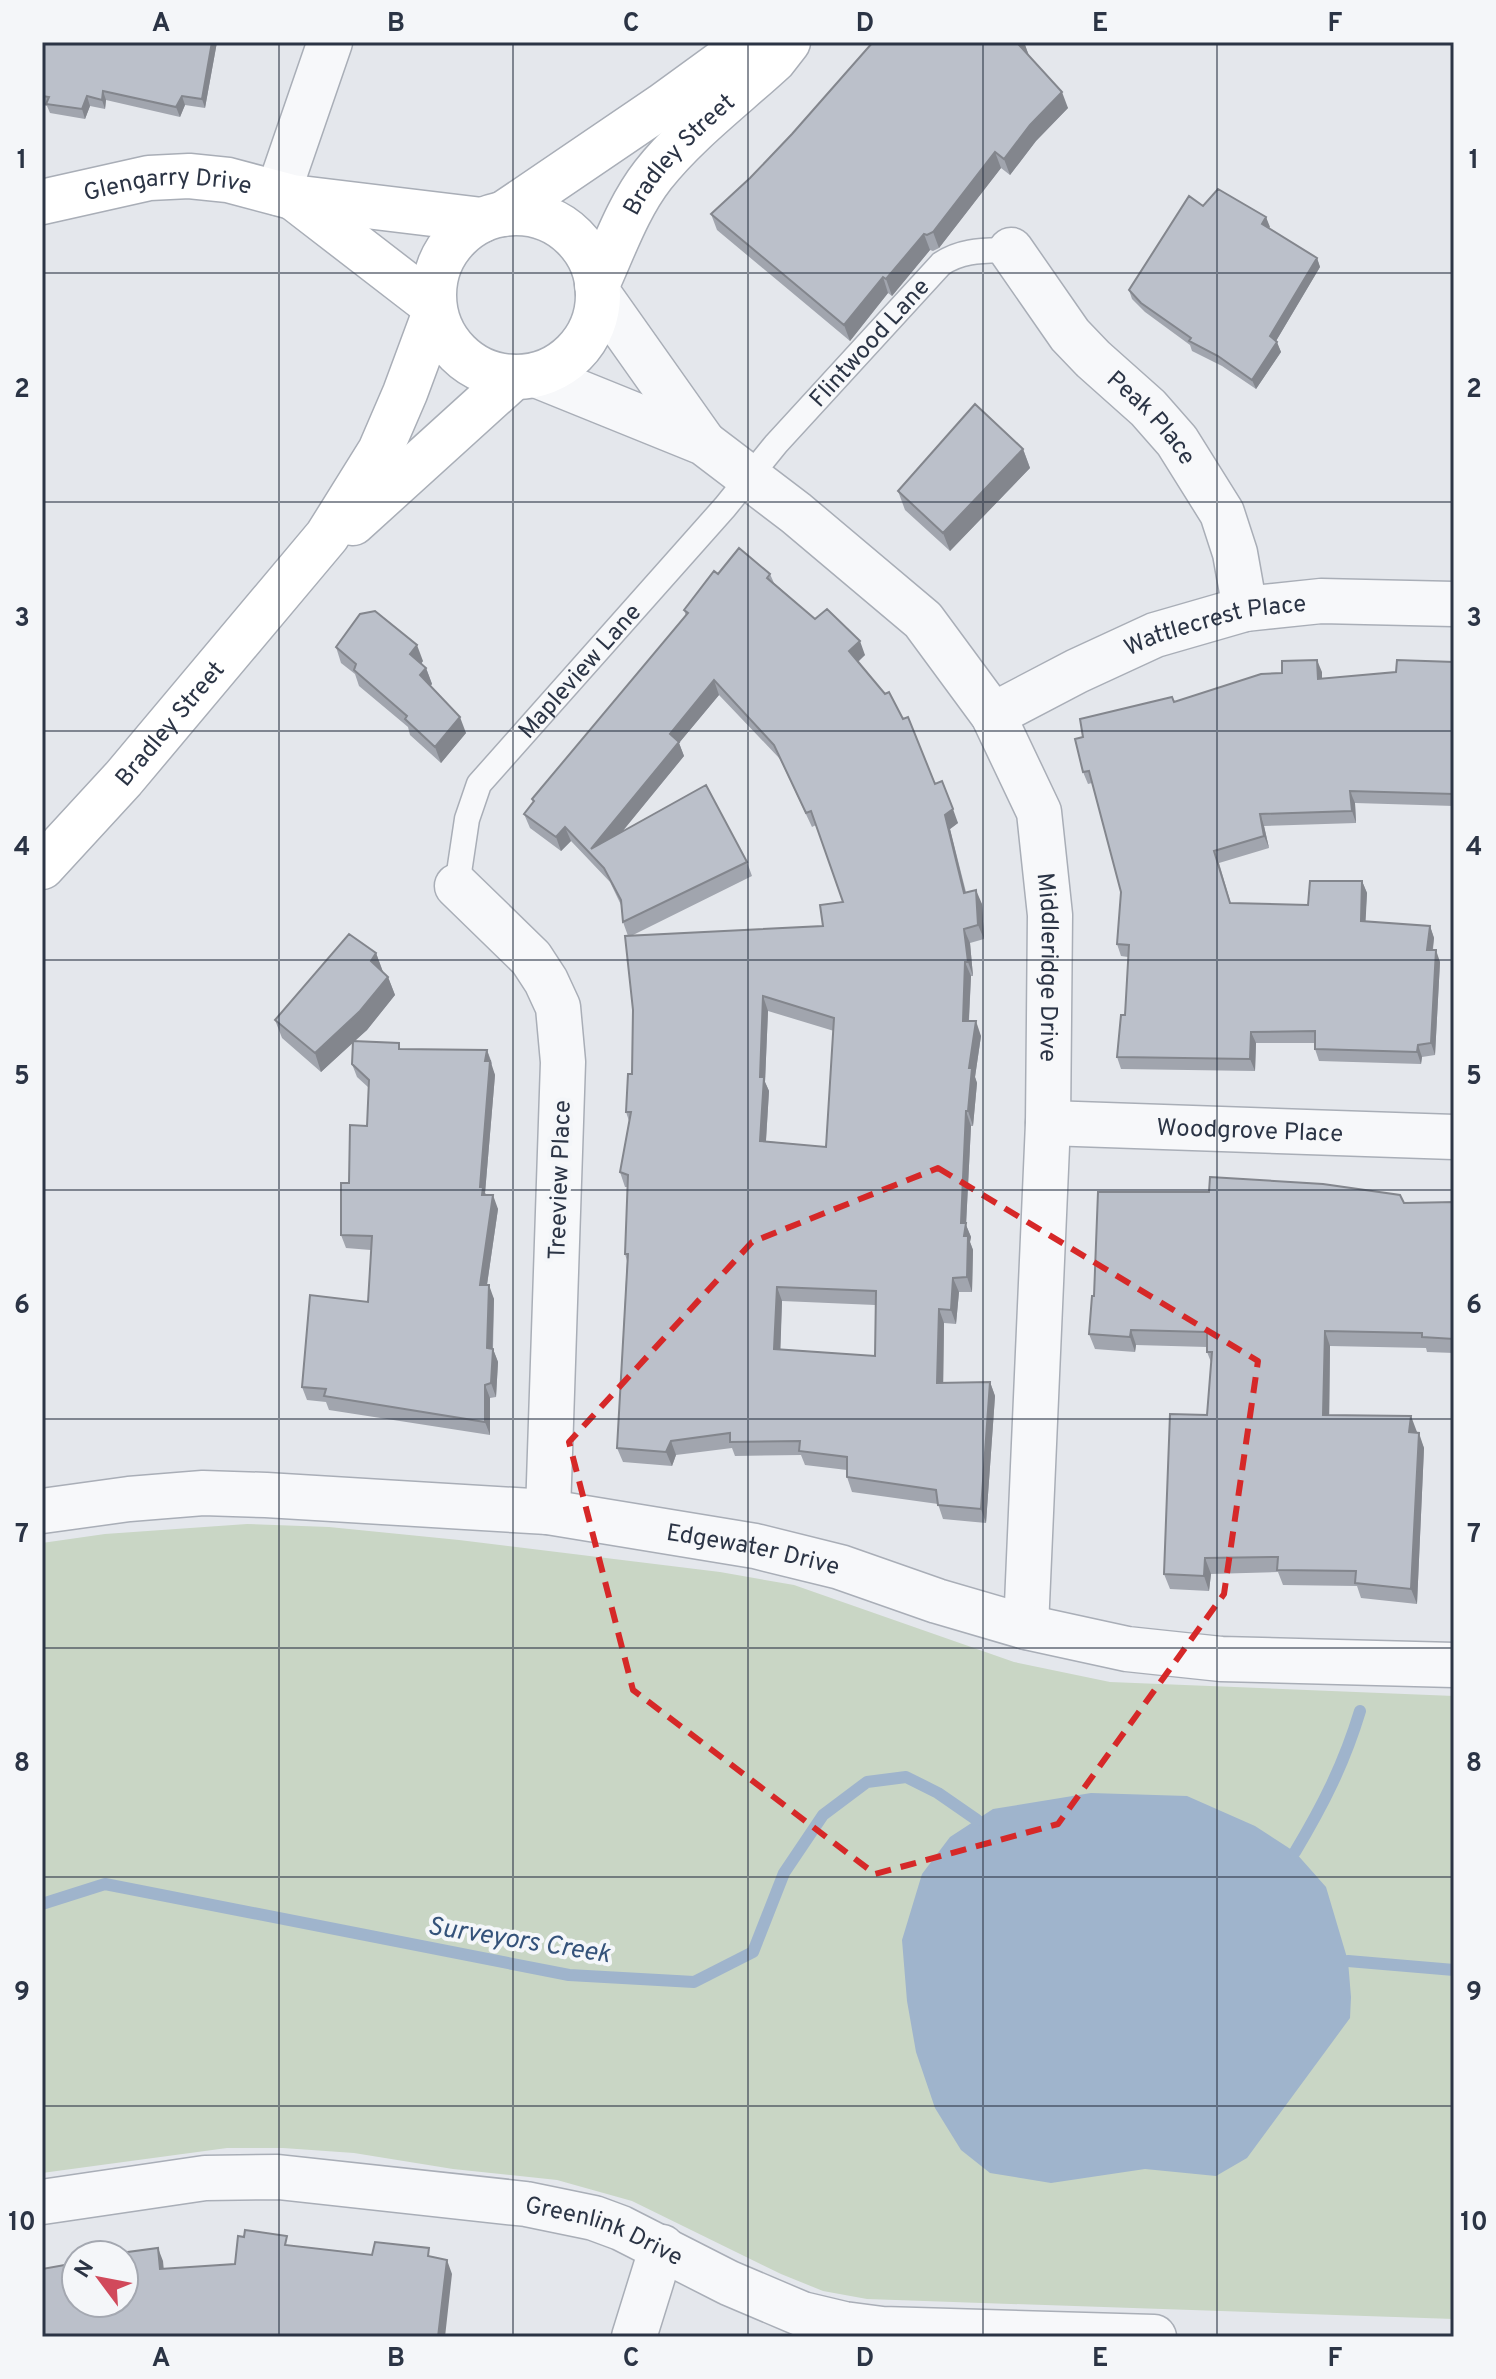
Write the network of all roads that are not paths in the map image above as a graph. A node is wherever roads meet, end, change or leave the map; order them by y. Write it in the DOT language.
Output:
graph roads {
  1 [pos="330,42"];
  2 [pos="750,42"];
  3 [pos="788,42"];
  4 [pos="285,195"];
  5 [pos="42,202"];
  6 [pos="493,217"];
  7 [pos="1011,250"];
  8 [pos="598,289"];
  9 [pos="434,309"];
  10 [pos="525,376"];
  11 [pos="704,443"];
  12 [pos="748,478"];
  13 [pos="295,576"];
  14 [pos="1454,604"];
  15 [pos="1245,609"];
  16 [pos="993,715"];
  17 [pos="42,867"];
  18 [pos="457,886"];
  19 [pos="1048,1123"];
  20 [pos="1454,1137"];
  21 [pos="42,1511"];
  22 [pos="548,1512"];
  23 [pos="1026,1627"];
  24 [pos="1454,1665"];
  25 [pos="42,2202"];
  26 [pos="662,2247"];
  27 [pos="634,2337"];
  28 [pos="1154,2337"];
  1 -- 4 [label="street"];
  2 -- 6 [label="main road, Bradley Street"];
  3 -- 8 [label="main road, Bradley Street"];
  4 -- 5 [label="main road, Glengarry Drive"];
  4 -- 6 [label="main road, Glengarry Drive"];
  4 -- 9 [label="main road, Glengarry Drive"];
  6 -- 8 [label="main road"];
  6 -- 9 [label="main road"];
  7 -- 12 [label="lane, Flintwood Lane"];
  7 -- 15 [label="street, Peak Place"];
  8 -- 10 [label="main road"];
  8 -- 11 [label="street, Middleridge Drive"];
  9 -- 10 [label="main road"];
  9 -- 13 [label="main road, Bradley Street"];
  10 -- 11 [label="street, Middleridge Drive"];
  10 -- 13 [label="main road, Bradley Street"];
  11 -- 12 [label="street, Middleridge Drive"];
  12 -- 16 [label="street, Middleridge Drive"];
  12 -- 18 [label="lane, Mapleview Lane"];
  13 -- 17 [label="main road, Bradley Street"];
  14 -- 15 [label="street, Wattlecrest Place"];
  15 -- 16 [label="street, Wattlecrest Place"];
  16 -- 19 [label="street, Middleridge Drive"];
  18 -- 22 [label="street, Treeview Place"];
  19 -- 20 [label="street, Woodgrove Place"];
  19 -- 23 [label="street, Middleridge Drive"];
  21 -- 22 [label="street, Edgewater Drive"];
  22 -- 23 [label="street, Edgewater Drive"];
  23 -- 24 [label="street, Edgewater Drive"];
  25 -- 26 [label="street, Greenlink Drive"];
  26 -- 27 [label="street"];
  26 -- 28 [label="street, Greenlink Drive"];
}
